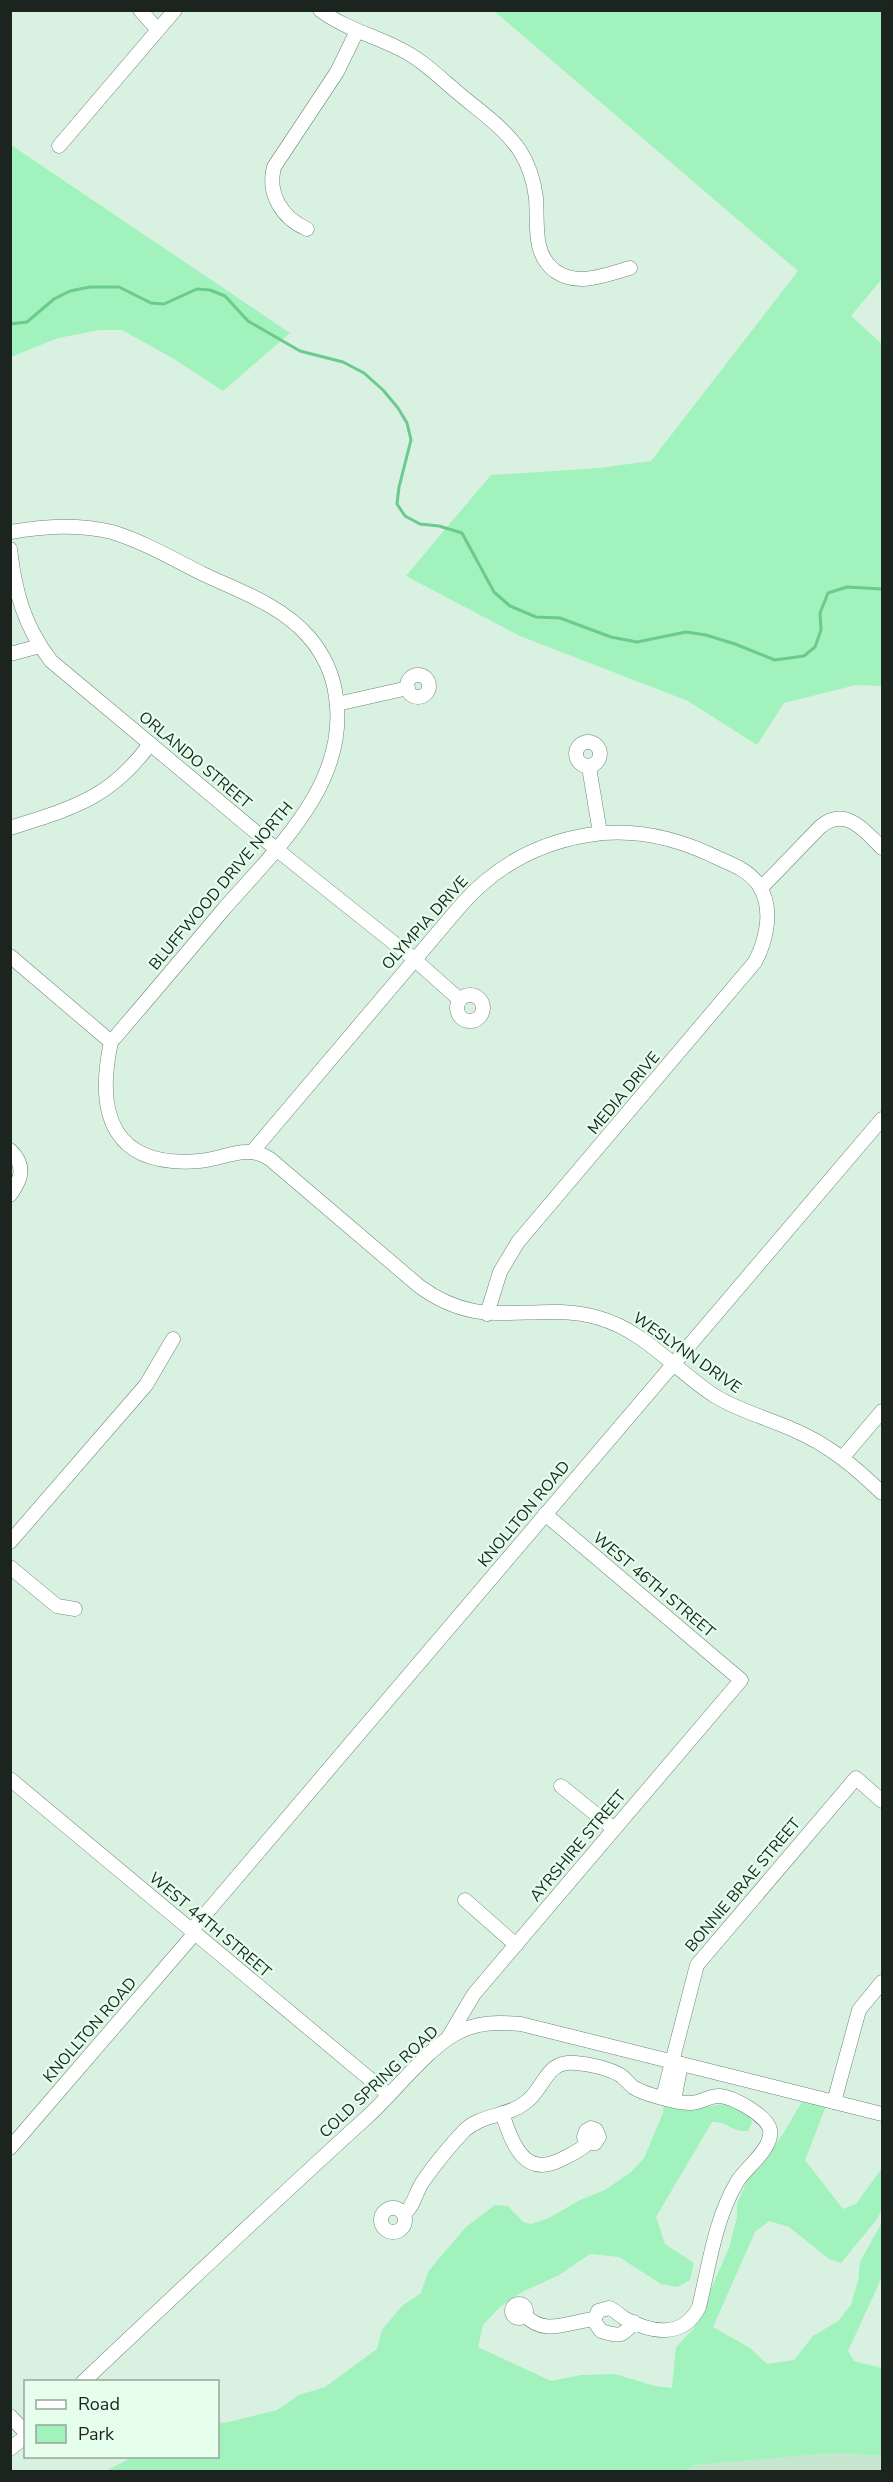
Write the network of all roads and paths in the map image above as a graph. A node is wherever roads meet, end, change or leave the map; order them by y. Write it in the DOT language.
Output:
graph roads {
  1 [pos="140,10"];
  2 [pos="175,10"];
  3 [pos="320,10"];
  4 [pos="158,30"];
  5 [pos="357,31"];
  6 [pos="59,146"];
  7 [pos="307,228"];
  8 [pos="630,268"];
  9 [pos="10,532"];
  10 [pos="10,549"];
  11 [pos="40,646"];
  12 [pos="10,654"];
  13 [pos="408,688"];
  14 [pos="337,704"];
  15 [pos="150,744"];
  16 [pos="589,766"];
  17 [pos="10,828"];
  18 [pos="600,833"];
  19 [pos="882,848"];
  20 [pos="276,849"];
  21 [pos="760,888"];
  22 [pos="10,956"];
  23 [pos="414,959"];
  24 [pos="460,1000"];
  25 [pos="111,1042"];
  26 [pos="882,1119"];
  27 [pos="10,1150"];
  28 [pos="252,1152"];
  29 [pos="10,1195"];
  30 [pos="487,1314"];
  31 [pos="173,1339"];
  32 [pos="673,1365"];
  33 [pos="882,1411"];
  34 [pos="843,1457"];
  35 [pos="882,1493"];
  36 [pos="545,1514"];
  37 [pos="10,1542"];
  38 [pos="10,1567"];
  39 [pos="75,1609"];
  40 [pos="741,1680"];
  41 [pos="10,1779"];
  42 [pos="561,1786"];
  43 [pos="882,1801"];
  44 [pos="614,1829"];
  45 [pos="465,1900"];
  46 [pos="193,1932"];
  47 [pos="516,1945"];
  48 [pos="882,1982"];
  49 [pos="447,2039"];
  50 [pos="676,2063"];
  51 [pos="389,2095"];
  52 [pos="668,2099"];
  53 [pos="834,2102"];
  54 [pos="502,2114"];
  55 [pos="882,2114"];
  56 [pos="13,2140"];
  57 [pos="588,2142"];
  58 [pos="404,2214"];
  59 [pos="525,2315"];
  60 [pos="595,2319"];
  61 [pos="634,2322"];
  62 [pos="85,2380"];
  63 [pos="10,2416"];
  64 [pos="24,2432"];
  65 [pos="24,2436"];
  66 [pos="10,2449"];
  1 -- 4 [label="street"];
  2 -- 4 [label="street"];
  3 -- 5 [label="street"];
  4 -- 6 [label="street"];
  5 -- 7 [label="street"];
  5 -- 8 [label="street"];
  9 -- 14 [label="street, BLUFFWOOD DRIVE NORTH"];
  10 -- 11 [label="street, ORLANDO STREET"];
  11 -- 12 [label="street"];
  11 -- 15 [label="street, ORLANDO STREET"];
  13 -- 14 [label="street"];
  14 -- 20 [label="street, BLUFFWOOD DRIVE NORTH"];
  15 -- 17 [label="street"];
  15 -- 20 [label="street, ORLANDO STREET"];
  16 -- 18 [label="street"];
  18 -- 21 [label="street, OLYMPIA DRIVE"];
  18 -- 23 [label="street, OLYMPIA DRIVE"];
  19 -- 21 [label="street"];
  20 -- 23 [label="street, ORLANDO STREET"];
  20 -- 25 [label="street, BLUFFWOOD DRIVE NORTH"];
  21 -- 30 [label="street, MEDIA DRIVE"];
  22 -- 25 [label="street"];
  23 -- 24 [label="street, ORLANDO STREET"];
  23 -- 28 [label="street, OLYMPIA DRIVE"];
  25 -- 28 [label="street"];
  26 -- 32 [label="street, KNOLLTON ROAD"];
  27 -- 29 [label="street"];
  28 -- 30 [label="street, WESLYNN DRIVE"];
  30 -- 32 [label="street, WESLYNN DRIVE"];
  31 -- 37 [label="street"];
  32 -- 34 [label="street, WESLYNN DRIVE"];
  32 -- 36 [label="street, KNOLLTON ROAD"];
  33 -- 34 [label="street"];
  34 -- 35 [label="street, WESLYNN DRIVE"];
  36 -- 40 [label="street, WEST 46TH STREET"];
  36 -- 46 [label="street, KNOLLTON ROAD"];
  38 -- 39 [label="street"];
  40 -- 44 [label="street, AYRSHIRE STREET"];
  41 -- 46 [label="street, WEST 44TH STREET"];
  42 -- 44 [label="street"];
  43 -- 50 [label="street, BONNIE BRAE STREET"];
  44 -- 47 [label="street, AYRSHIRE STREET"];
  45 -- 47 [label="street"];
  46 -- 51 [label="street, WEST 44TH STREET"];
  46 -- 56 [label="street, KNOLLTON ROAD"];
  47 -- 49 [label="street, AYRSHIRE STREET"];
  48 -- 53 [label="street"];
  49 -- 50 [label="street, COLD SPRING ROAD"];
  49 -- 51 [label="street, COLD SPRING ROAD"];
  50 -- 52 [label="street, BONNIE BRAE STREET"];
  50 -- 53 [label="street, COLD SPRING ROAD"];
  51 -- 62 [label="street, COLD SPRING ROAD"];
  52 -- 54 [label="street"];
  52 -- 61 [label="street"];
  53 -- 55 [label="street, COLD SPRING ROAD"];
  54 -- 57 [label="street"];
  54 -- 58 [label="street"];
  59 -- 60 [label="street"];
  60 -- 61 [label="street"];
  60 -- 61 [label="street"];
  63 -- 64 [label="street"];
  65 -- 66 [label="street"];
}
